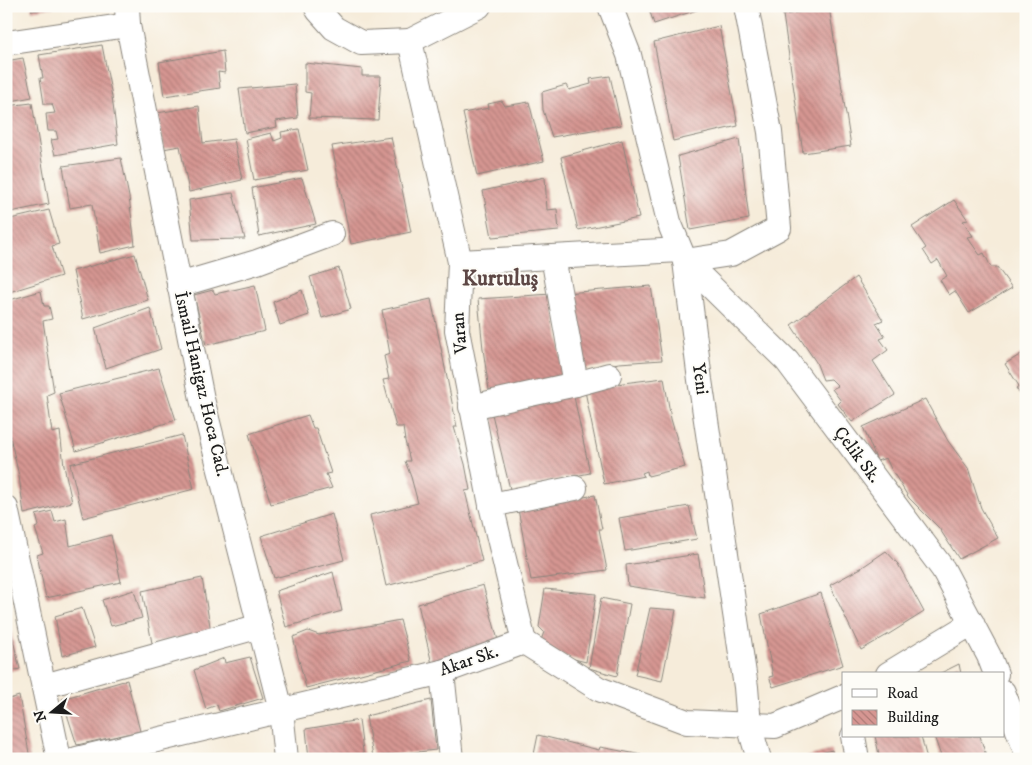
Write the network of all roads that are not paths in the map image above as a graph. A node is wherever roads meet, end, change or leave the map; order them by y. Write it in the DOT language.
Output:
graph roads {
  1 [pos="316,6"];
  2 [pos="479,6"];
  3 [pos="610,6"];
  4 [pos="746,6"];
  5 [pos="127,16"];
  6 [pos="410,41"];
  7 [pos="6,43"];
  8 [pos="332,234"];
  9 [pos="683,256"];
  10 [pos="553,257"];
  11 [pos="460,262"];
  12 [pos="179,285"];
  13 [pos="609,375"];
  14 [pos="576,384"];
  15 [pos="471,407"];
  16 [pos="575,488"];
  17 [pos="490,505"];
  18 [pos="6,508"];
  19 [pos="972,624"];
  20 [pos="260,626"];
  21 [pos="524,642"];
  22 [pos="442,672"];
  23 [pos="891,672"];
  24 [pos="995,672"];
  25 [pos="44,686"];
  26 [pos="1004,695"];
  27 [pos="842,697"];
  28 [pos="281,710"];
  29 [pos="749,725"];
  30 [pos="853,738"];
  31 [pos="1026,751"];
  32 [pos="59,759"];
  33 [pos="77,759"];
  34 [pos="286,759"];
  35 [pos="451,759"];
  36 [pos="759,759"];
  37 [pos="857,759"];
  1 -- 6 [label="street"];
  2 -- 6 [label="street"];
  3 -- 9 [label="street, Yeni"];
  4 -- 9 [label="street"];
  5 -- 7 [label="street"];
  5 -- 12 [label="street, İsmail Hanigaz Hoca Cad."];
  6 -- 11 [label="street, Varan"];
  8 -- 12 [label="street"];
  9 -- 10 [label="street"];
  9 -- 19 [label="street, Çelik Sk."];
  9 -- 29 [label="street, Yeni"];
  10 -- 11 [label="street"];
  10 -- 14 [label="street"];
  11 -- 15 [label="street, Varan"];
  12 -- 20 [label="street, İsmail Hanigaz Hoca Cad."];
  13 -- 14 [label="street"];
  14 -- 15 [label="street"];
  15 -- 17 [label="street, Varan"];
  16 -- 17 [label="street"];
  17 -- 21 [label="street, Varan"];
  18 -- 25 [label="street"];
  19 -- 23 [label="street"];
  19 -- 24 [label="street, Çelik Sk."];
  20 -- 25 [label="street"];
  20 -- 28 [label="street, İsmail Hanigaz Hoca Cad."];
  21 -- 22 [label="street, Akar Sk."];
  21 -- 29 [label="street"];
  22 -- 28 [label="street, Akar Sk."];
  22 -- 35 [label="street"];
  25 -- 32 [label="street"];
  26 -- 31 [label="street"];
  27 -- 29 [label="street"];
  28 -- 33 [label="street, Akar Sk."];
  28 -- 34 [label="street, İsmail Hanigaz Hoca Cad."];
  29 -- 36 [label="street, Yeni"];
  30 -- 37 [label="street"];
}
